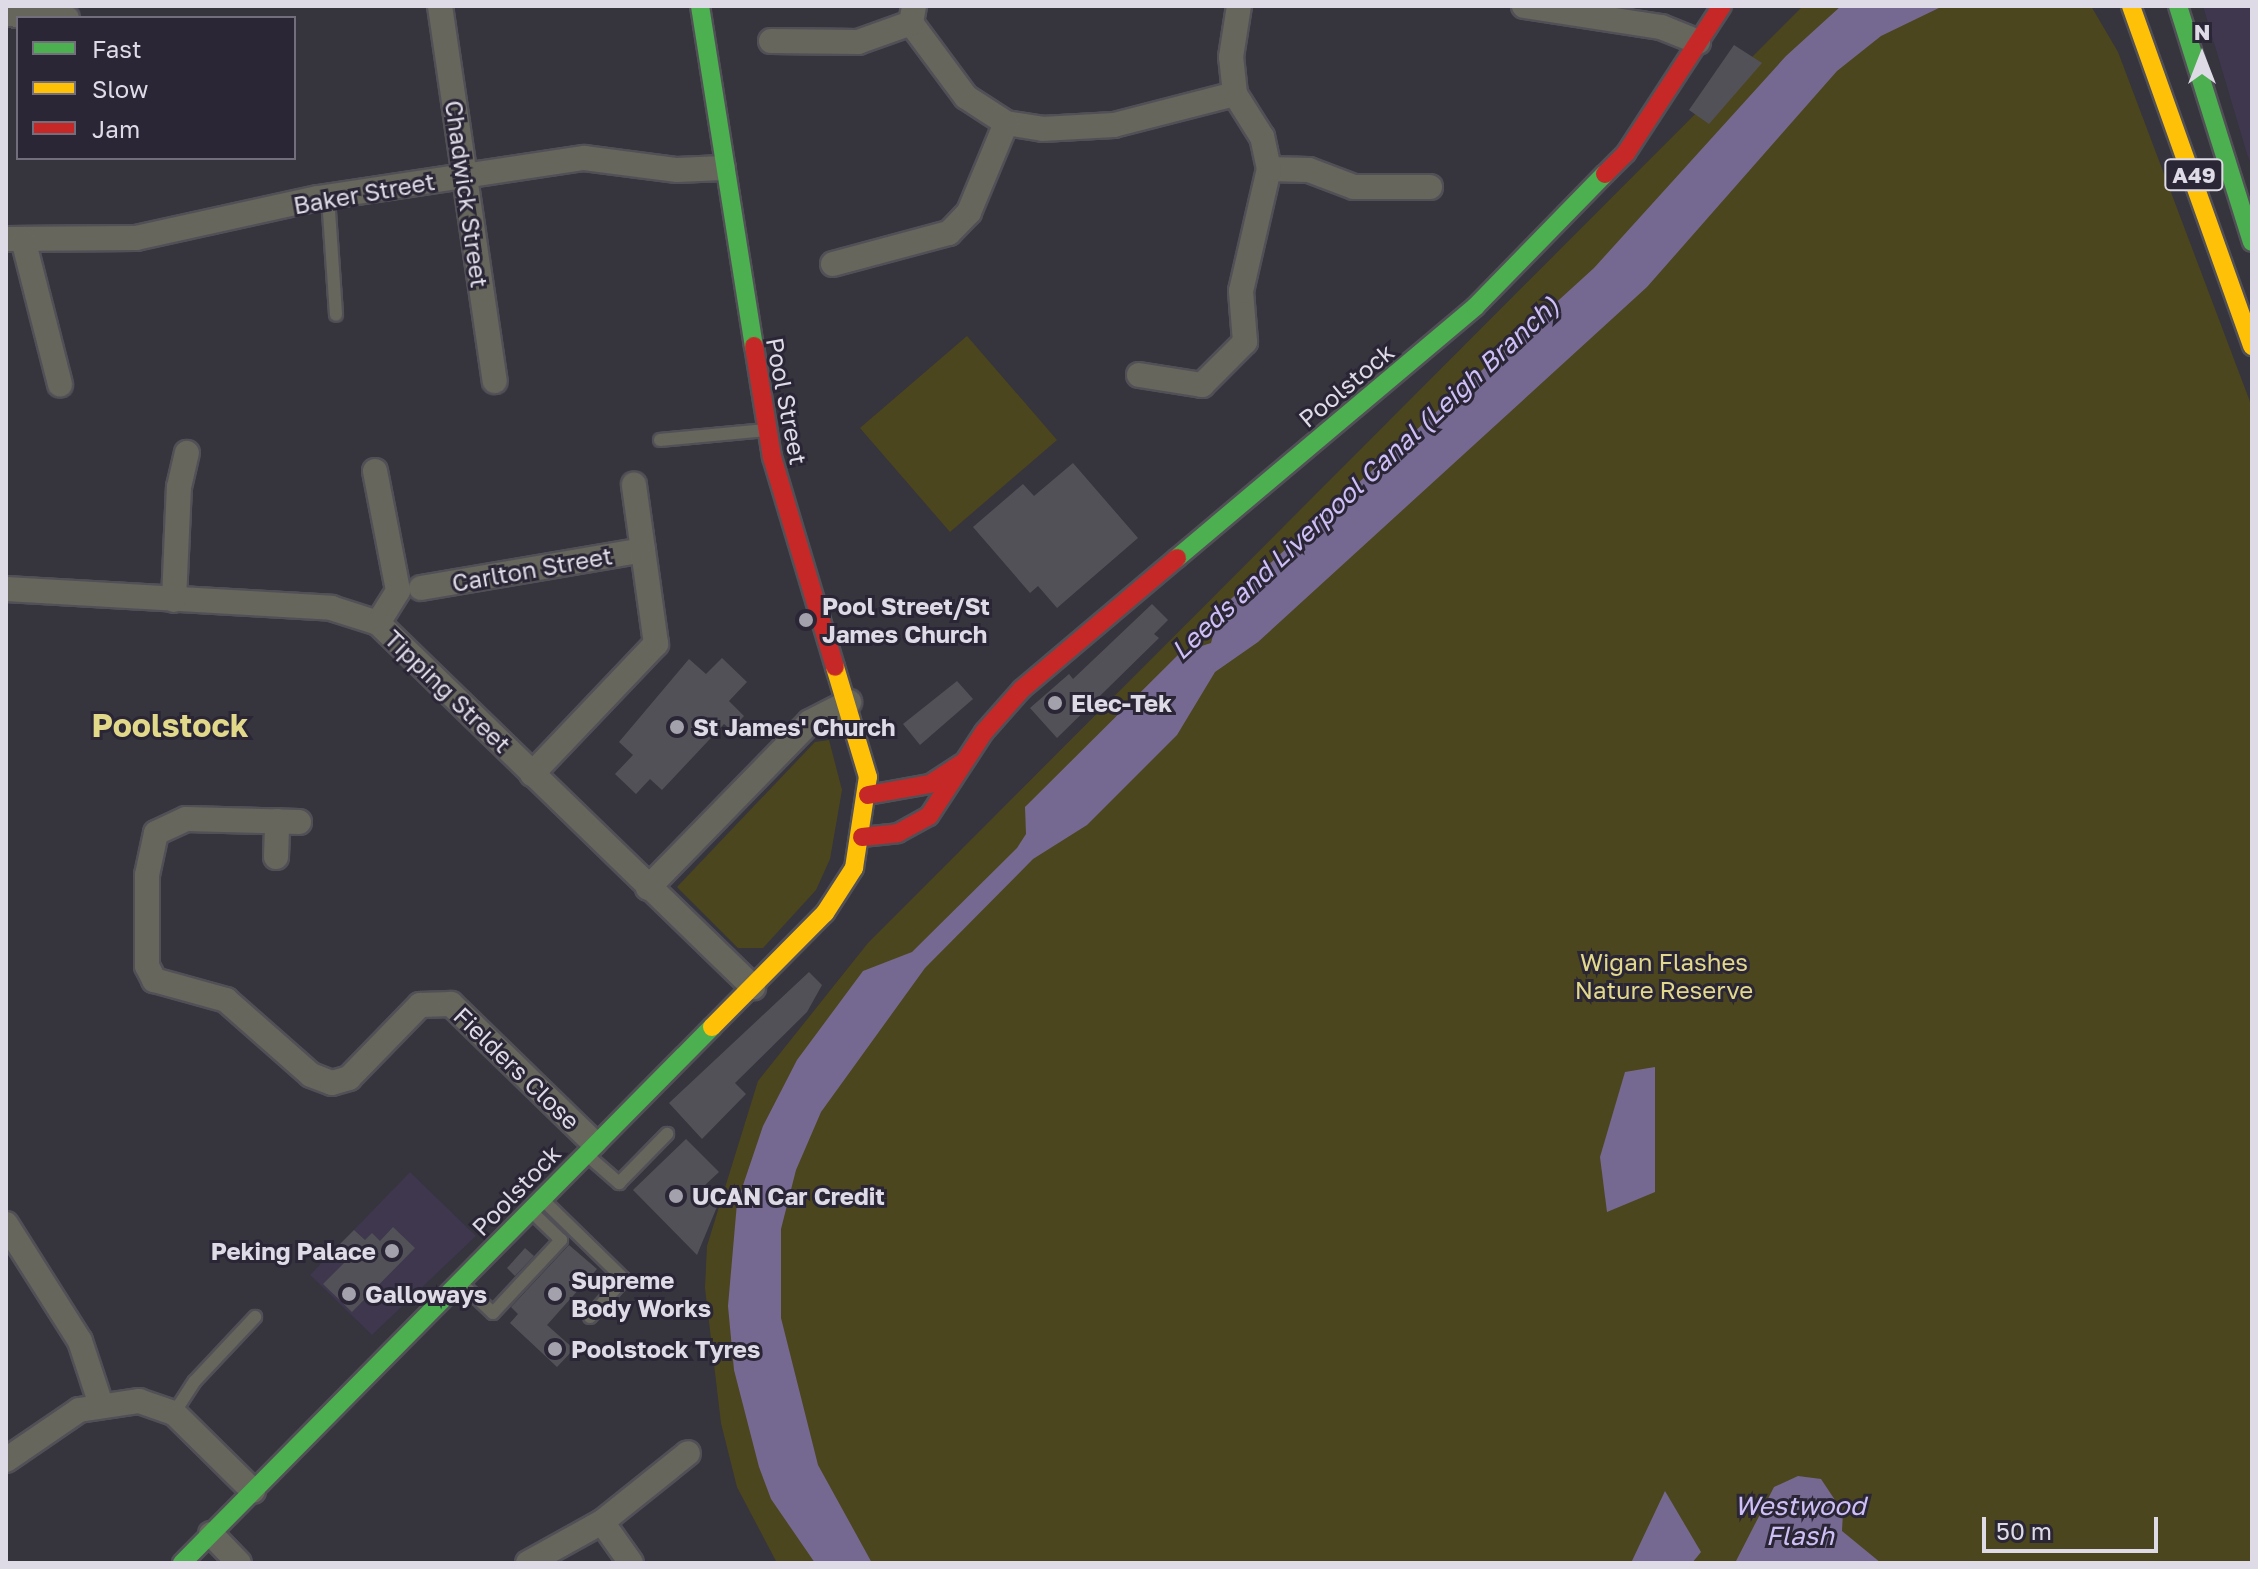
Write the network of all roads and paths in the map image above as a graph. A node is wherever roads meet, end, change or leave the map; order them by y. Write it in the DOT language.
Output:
graph roads {
  1 [pos="440,6"];
  2 [pos="700,6"];
  3 [pos="1239,6"];
  4 [pos="1524,6"];
  5 [pos="1722,6"];
  6 [pos="2131,6"];
  7 [pos="2178,6"];
  8 [pos="6,14"];
  9 [pos="913,14"];
  10 [pos="36,16"];
  11 [pos="771,41"];
  12 [pos="1698,42"];
  13 [pos="1235,94"];
  14 [pos="1006,123"];
  15 [pos="723,168"];
  16 [pos="1269,169"];
  17 [pos="465,176"];
  18 [pos="1430,187"];
  19 [pos="328,197"];
  20 [pos="15,241"];
  21 [pos="2252,242"];
  22 [pos="833,264"];
  23 [pos="336,315"];
  24 [pos="2252,346"];
  25 [pos="1139,375"];
  26 [pos="495,381"];
  27 [pos="60,384"];
  28 [pos="766,430"];
  29 [pos="660,440"];
  30 [pos="187,453"];
  31 [pos="375,471"];
  32 [pos="634,485"];
  33 [pos="643,550"];
  34 [pos="421,588"];
  35 [pos="6,589"];
  36 [pos="174,600"];
  37 [pos="378,623"];
  38 [pos="849,702"];
  39 [pos="962,764"];
  40 [pos="532,774"];
  41 [pos="868,795"];
  42 [pos="862,837"];
  43 [pos="276,857"];
  44 [pos="648,888"];
  45 [pos="753,987"];
  46 [pos="667,1134"];
  47 [pos="590,1148"];
  48 [pos="535,1204"];
  49 [pos="6,1224"];
  50 [pos="460,1282"];
  51 [pos="255,1317"];
  52 [pos="590,1317"];
  53 [pos="100,1402"];
  54 [pos="174,1413"];
  55 [pos="688,1453"];
  56 [pos="6,1460"];
  57 [pos="253,1491"];
  58 [pos="602,1522"];
  59 [pos="211,1534"];
  60 [pos="182,1563"];
  61 [pos="239,1563"];
  62 [pos="528,1563"];
  63 [pos="631,1563"];
  1 -- 17 [label="street, Chadwick Street"];
  2 -- 15 [label="main road, Pool Street"];
  3 -- 13 [label="street"];
  4 -- 12 [label="street"];
  5 -- 12 [label="main road, Poolstock"];
  6 -- 24 [label="main road, A49"];
  7 -- 21 [label="main road, A49"];
  8 -- 10 [label="street"];
  9 -- 11 [label="street"];
  9 -- 14 [label="street"];
  12 -- 39 [label="main road, Poolstock"];
  13 -- 14 [label="street"];
  13 -- 16 [label="street"];
  14 -- 22 [label="street"];
  15 -- 17 [label="street, Baker Street"];
  15 -- 28 [label="main road, Pool Street"];
  16 -- 18 [label="street"];
  16 -- 25 [label="street"];
  17 -- 19 [label="street, Baker Street"];
  17 -- 26 [label="street, Chadwick Street"];
  19 -- 20 [label="street, Baker Street"];
  19 -- 23 [label="lane"];
  20 -- 27 [label="street"];
  28 -- 29 [label="lane"];
  28 -- 38 [label="main road, Pool Street"];
  30 -- 36 [label="street"];
  31 -- 37 [label="street"];
  32 -- 33 [label="street"];
  33 -- 34 [label="street, Carlton Street"];
  33 -- 40 [label="street"];
  35 -- 36 [label="street, Tipping Street"];
  36 -- 37 [label="street, Tipping Street"];
  37 -- 40 [label="street, Tipping Street"];
  38 -- 41 [label="main road, Pool Street"];
  38 -- 44 [label="street"];
  39 -- 41 [label="main road, Poolstock"];
  39 -- 42 [label="main road, Poolstock"];
  40 -- 44 [label="street, Tipping Street"];
  41 -- 42 [label="main road, Poolstock"];
  42 -- 45 [label="main road, Poolstock"];
  43 -- 47 [label="street, Fielders Close"];
  44 -- 45 [label="street, Tipping Street"];
  45 -- 47 [label="main road, Poolstock"];
  46 -- 47 [label="lane"];
  47 -- 48 [label="main road, Poolstock"];
  48 -- 50 [label="main road, Poolstock"];
  48 -- 50 [label="lane"];
  48 -- 52 [label="lane"];
  49 -- 53 [label="street"];
  50 -- 57 [label="main road, Poolstock"];
  51 -- 54 [label="lane"];
  53 -- 54 [label="street"];
  53 -- 56 [label="street"];
  54 -- 57 [label="street"];
  55 -- 58 [label="street"];
  57 -- 59 [label="main road, Poolstock"];
  58 -- 62 [label="street"];
  58 -- 63 [label="street"];
  59 -- 60 [label="main road, Poolstock"];
  59 -- 61 [label="street"];
}
